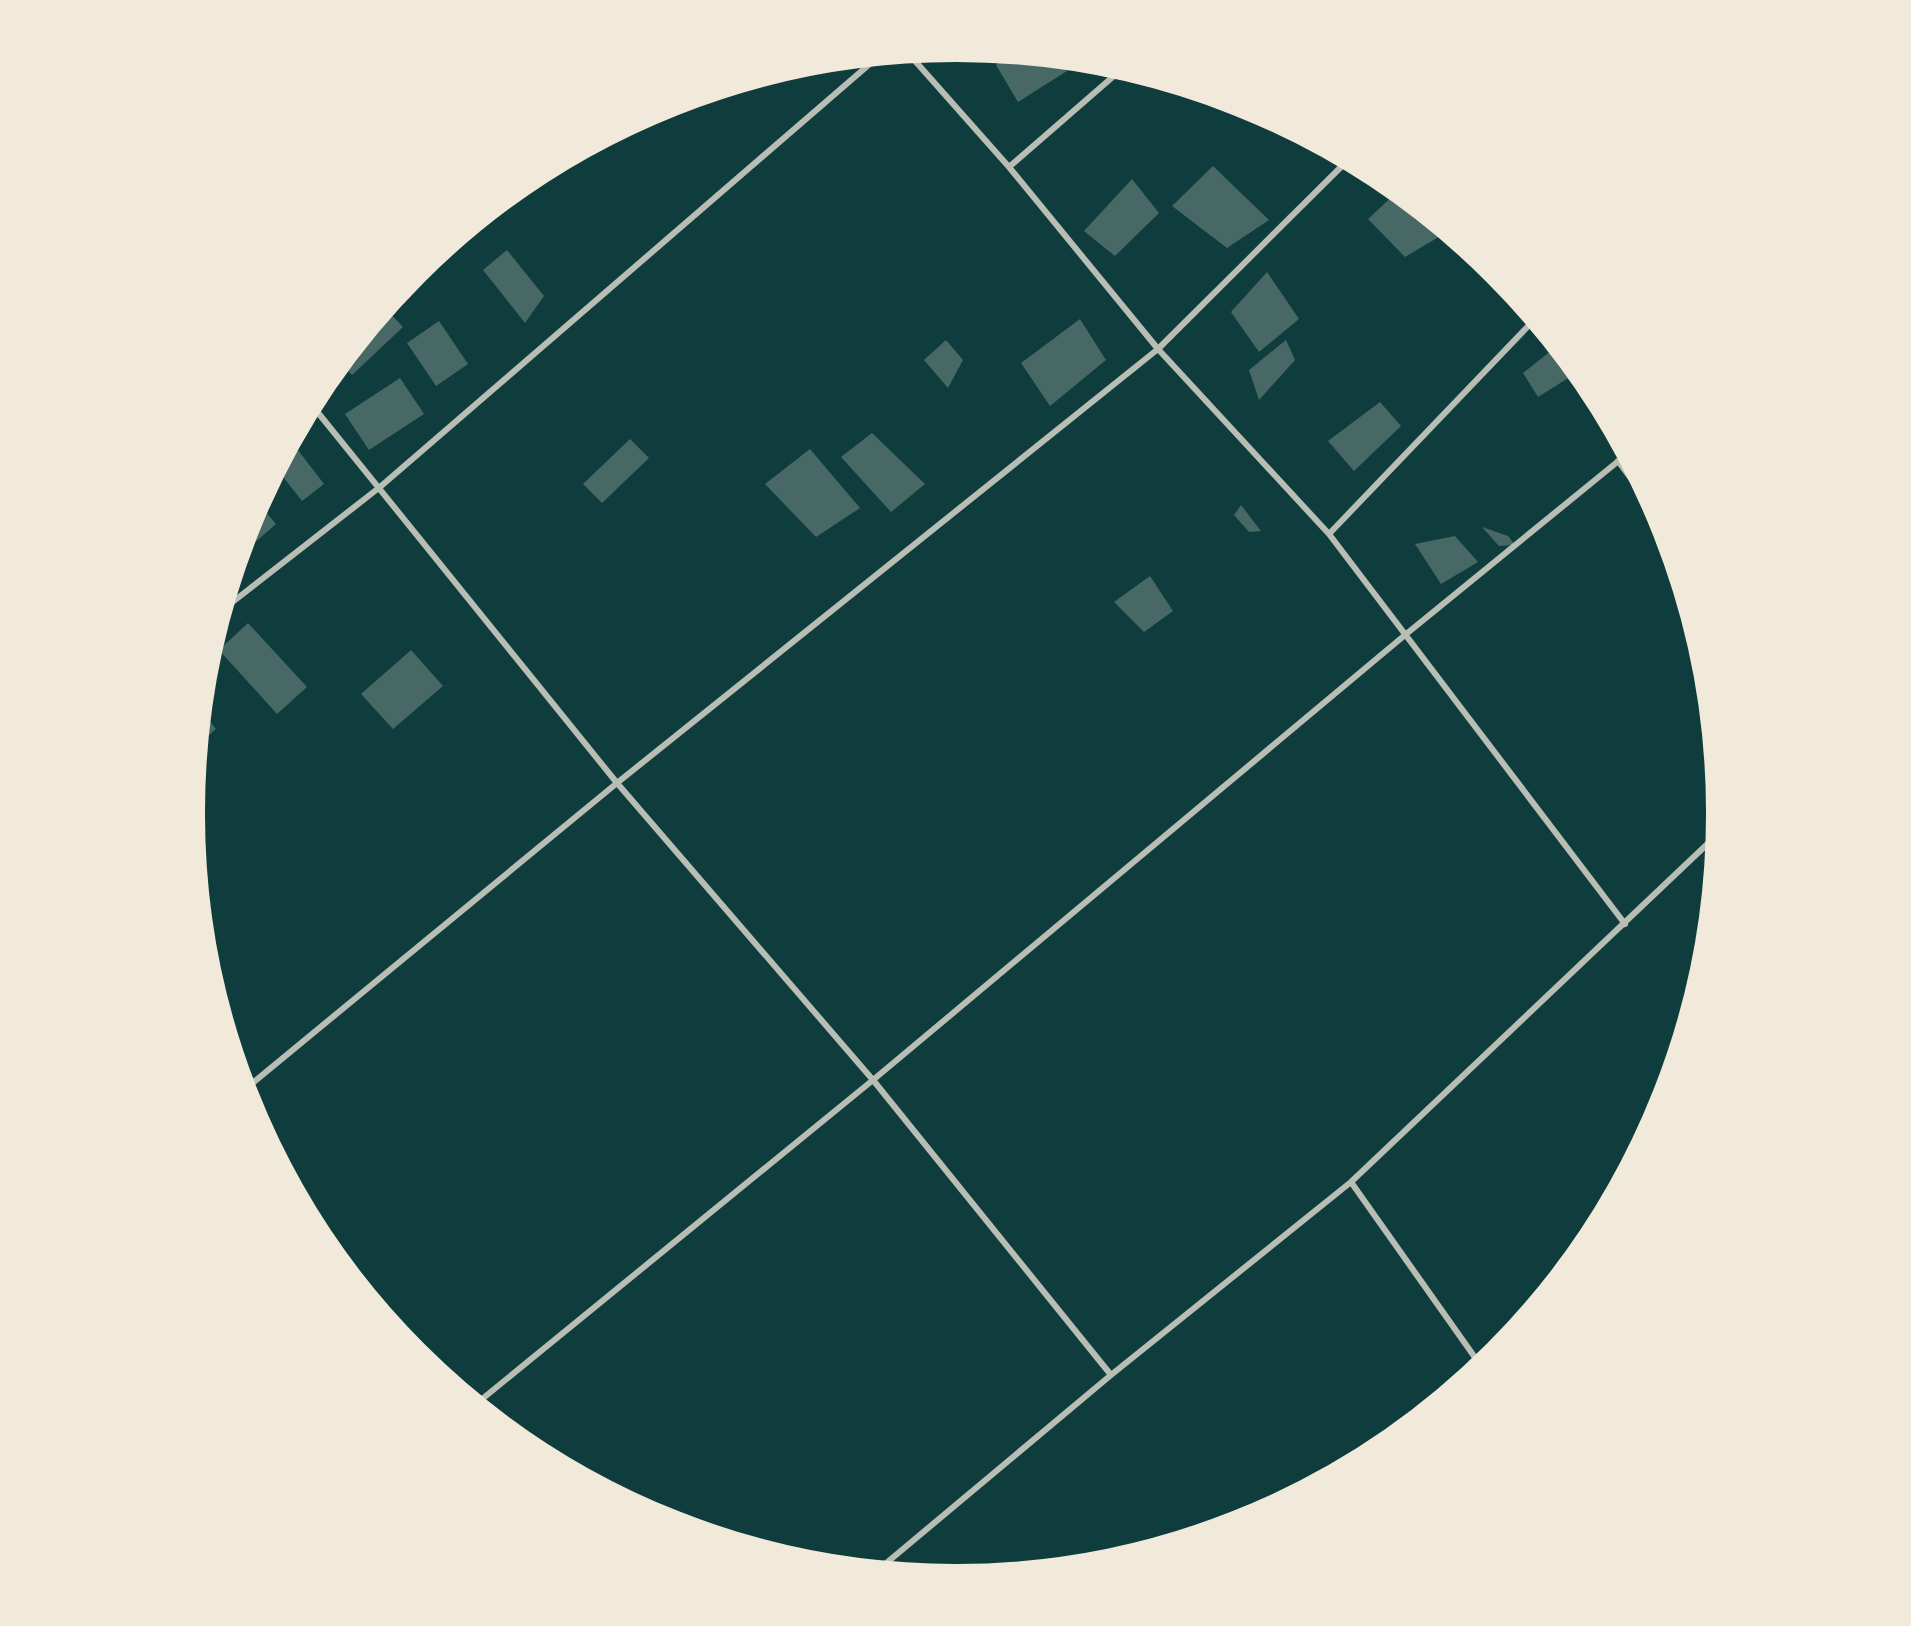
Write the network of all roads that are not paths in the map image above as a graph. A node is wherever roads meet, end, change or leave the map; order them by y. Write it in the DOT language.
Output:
graph roads {
  1 [pos="914,60"];
  2 [pos="870,64"];
  3 [pos="1114,76"];
  4 [pos="1342,166"];
  5 [pos="1009,167"];
  6 [pos="1530,324"];
  7 [pos="1158,349"];
  8 [pos="317,411"];
  9 [pos="1621,459"];
  10 [pos="1618,461"];
  11 [pos="1633,481"];
  12 [pos="380,487"];
  13 [pos="1329,534"];
  14 [pos="231,603"];
  15 [pos="1405,635"];
  16 [pos="618,783"];
  17 [pos="1709,843"];
  18 [pos="1625,924"];
  19 [pos="873,1080"];
  20 [pos="251,1084"];
  21 [pos="1351,1182"];
  22 [pos="1476,1359"];
  23 [pos="1111,1375"];
  24 [pos="481,1400"];
  25 [pos="885,1564"];
  1 -- 5 [label="street"];
  2 -- 12 [label="street"];
  3 -- 5 [label="street"];
  4 -- 7 [label="street"];
  5 -- 7 [label="street"];
  6 -- 13 [label="street"];
  7 -- 13 [label="street"];
  7 -- 16 [label="street"];
  8 -- 12 [label="street"];
  9 -- 10 [label="street"];
  10 -- 11 [label="street"];
  10 -- 15 [label="street"];
  12 -- 14 [label="street"];
  12 -- 16 [label="street"];
  13 -- 15 [label="street"];
  15 -- 18 [label="street"];
  15 -- 19 [label="street"];
  16 -- 19 [label="street"];
  16 -- 20 [label="street"];
  17 -- 18 [label="street"];
  18 -- 21 [label="street"];
  19 -- 23 [label="street"];
  19 -- 24 [label="street"];
  21 -- 22 [label="street"];
  21 -- 23 [label="street"];
  23 -- 25 [label="street"];
}
